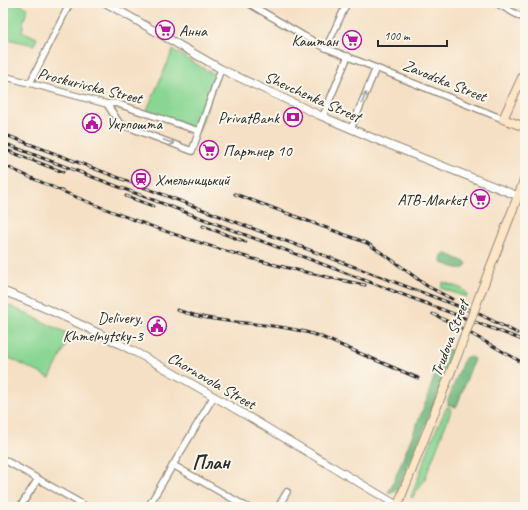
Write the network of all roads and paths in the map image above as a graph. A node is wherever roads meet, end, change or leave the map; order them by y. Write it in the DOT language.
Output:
graph roads {
  1 [pos="70,3"];
  2 [pos="106,3"];
  3 [pos="248,3"];
  4 [pos="347,3"];
  5 [pos="496,3"];
  6 [pos="525,19"];
  7 [pos="326,48"];
  8 [pos="348,56"];
  9 [pos="376,68"];
  10 [pos="222,69"];
  11 [pos="525,70"];
  12 [pos="3,76"];
  13 [pos="30,83"];
  14 [pos="107,104"];
  15 [pos="323,116"];
  16 [pos="503,119"];
  17 [pos="351,128"];
  18 [pos="525,128"];
  19 [pos="199,131"];
  20 [pos="525,178"];
  21 [pos="518,196"];
  22 [pos="3,291"];
  23 [pos="214,396"];
  24 [pos="3,459"];
  25 [pos="173,465"];
  26 [pos="38,479"];
  27 [pos="287,492"];
  28 [pos="20,507"];
  29 [pos="87,507"];
  30 [pos="148,507"];
  31 [pos="247,507"];
  32 [pos="278,507"];
  33 [pos="398,507"];
  1 -- 13 [label="street"];
  2 -- 10 [label="street, Shevchenka Street"];
  3 -- 7 [label="street, Zavodska Street"];
  4 -- 7 [label="street"];
  5 -- 6 [label="street"];
  7 -- 8 [label="street, Zavodska Street"];
  8 -- 9 [label="street, Zavodska Street"];
  8 -- 15 [label="street"];
  9 -- 16 [label="street, Zavodska Street"];
  17 -- 9 [label="street, one-way"];
  10 -- 15 [label="street, Shevchenka Street"];
  10 -- 19 [label="street"];
  11 -- 16 [label="main road"];
  12 -- 13 [label="street, Proskurivska Street"];
  13 -- 14 [label="street, Proskurivska Street"];
  14 -- 19 [label="street, Proskurivska Street"];
  14 -- 19 [label="street, one-way"];
  15 -- 17 [label="street, Shevchenka Street"];
  16 -- 18 [label="main road, Zavodska Street"];
  17 -- 21 [label="street, Shevchenka Street"];
  20 -- 21 [label="main road, Trudova Street"];
  21 -- 33 [label="main road, Trudova Street, bridge"];
  22 -- 23 [label="street, Chornovola Street"];
  23 -- 25 [label="street"];
  23 -- 33 [label="street, Chornovola Street"];
  24 -- 26 [label="street"];
  25 -- 30 [label="street"];
  25 -- 31 [label="street"];
  26 -- 28 [label="street"];
  26 -- 29 [label="street"];
  27 -- 32 [label="street"];
}
